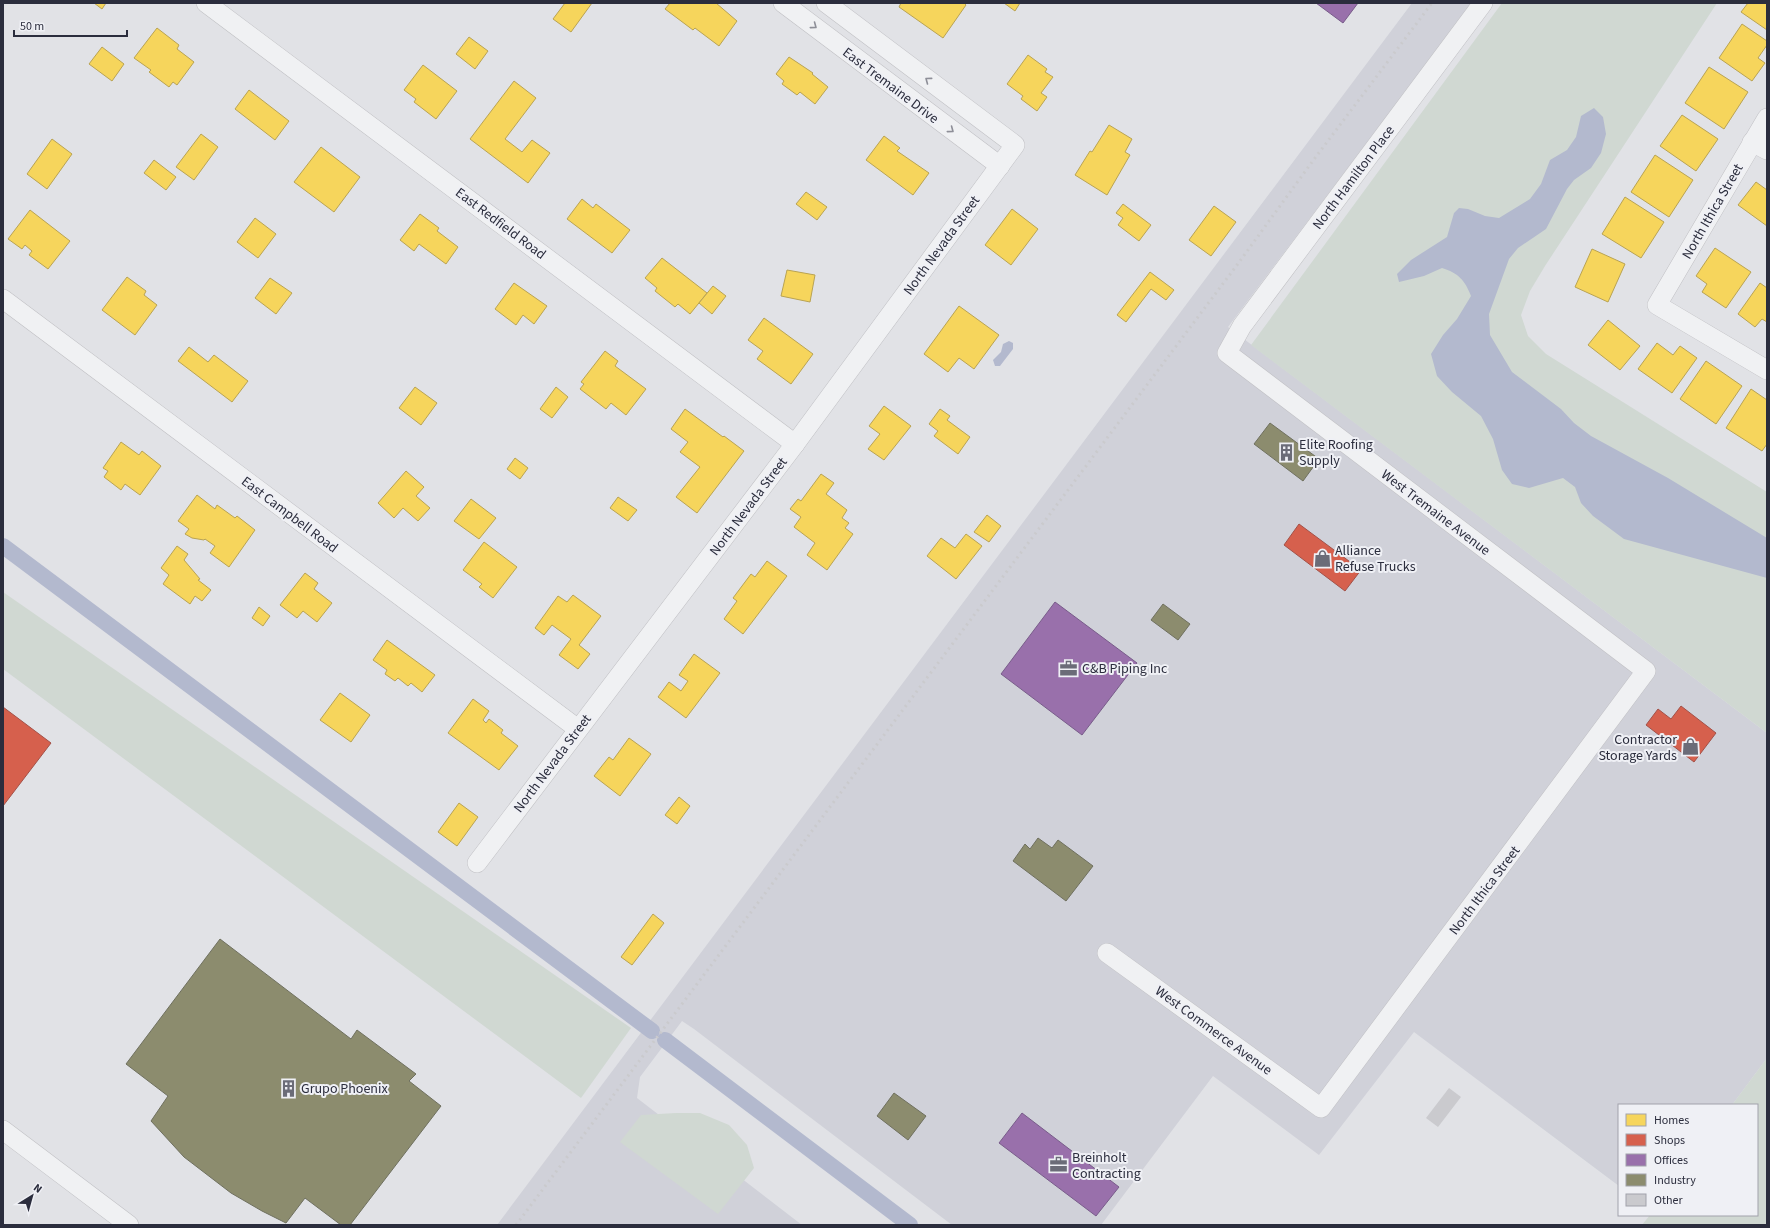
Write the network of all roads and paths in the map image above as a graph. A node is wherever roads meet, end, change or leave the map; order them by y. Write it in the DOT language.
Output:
graph roads {
  1 [pos="206,3"];
  2 [pos="783,3"];
  3 [pos="826,3"];
  4 [pos="1483,3"];
  5 [pos="1767,118"];
  6 [pos="1015,145"];
  7 [pos="1759,146"];
  8 [pos="1000,166"];
  9 [pos="3,299"];
  10 [pos="1227,353"];
  11 [pos="1767,370"];
  12 [pos="795,444"];
  13 [pos="1646,672"];
  14 [pos="578,730"];
  15 [pos="477,863"];
  16 [pos="1107,953"];
  17 [pos="1321,1108"];
  18 [pos="3,1130"];
  19 [pos="129,1225"];
  1 -- 12 [label="street, East Redfield Road"];
  2 -- 8 [label="street, East Tremaine Drive, one-way"];
  6 -- 3 [label="street, East Tremaine Drive, one-way"];
  4 -- 10 [label="street, North Hamilton Place"];
  5 -- 7 [label="street, North Ithica Street"];
  6 -- 8 [label="street, North Nevada Street"];
  7 -- 11 [label="street, North Ithica Street"];
  8 -- 12 [label="street, North Nevada Street"];
  9 -- 14 [label="street, East Campbell Road"];
  10 -- 13 [label="street, West Tremaine Avenue"];
  12 -- 14 [label="street, North Nevada Street"];
  13 -- 17 [label="street, North Ithica Street"];
  14 -- 15 [label="street, North Nevada Street"];
  16 -- 17 [label="street, West Commerce Avenue"];
  18 -- 19 [label="street"];
}
